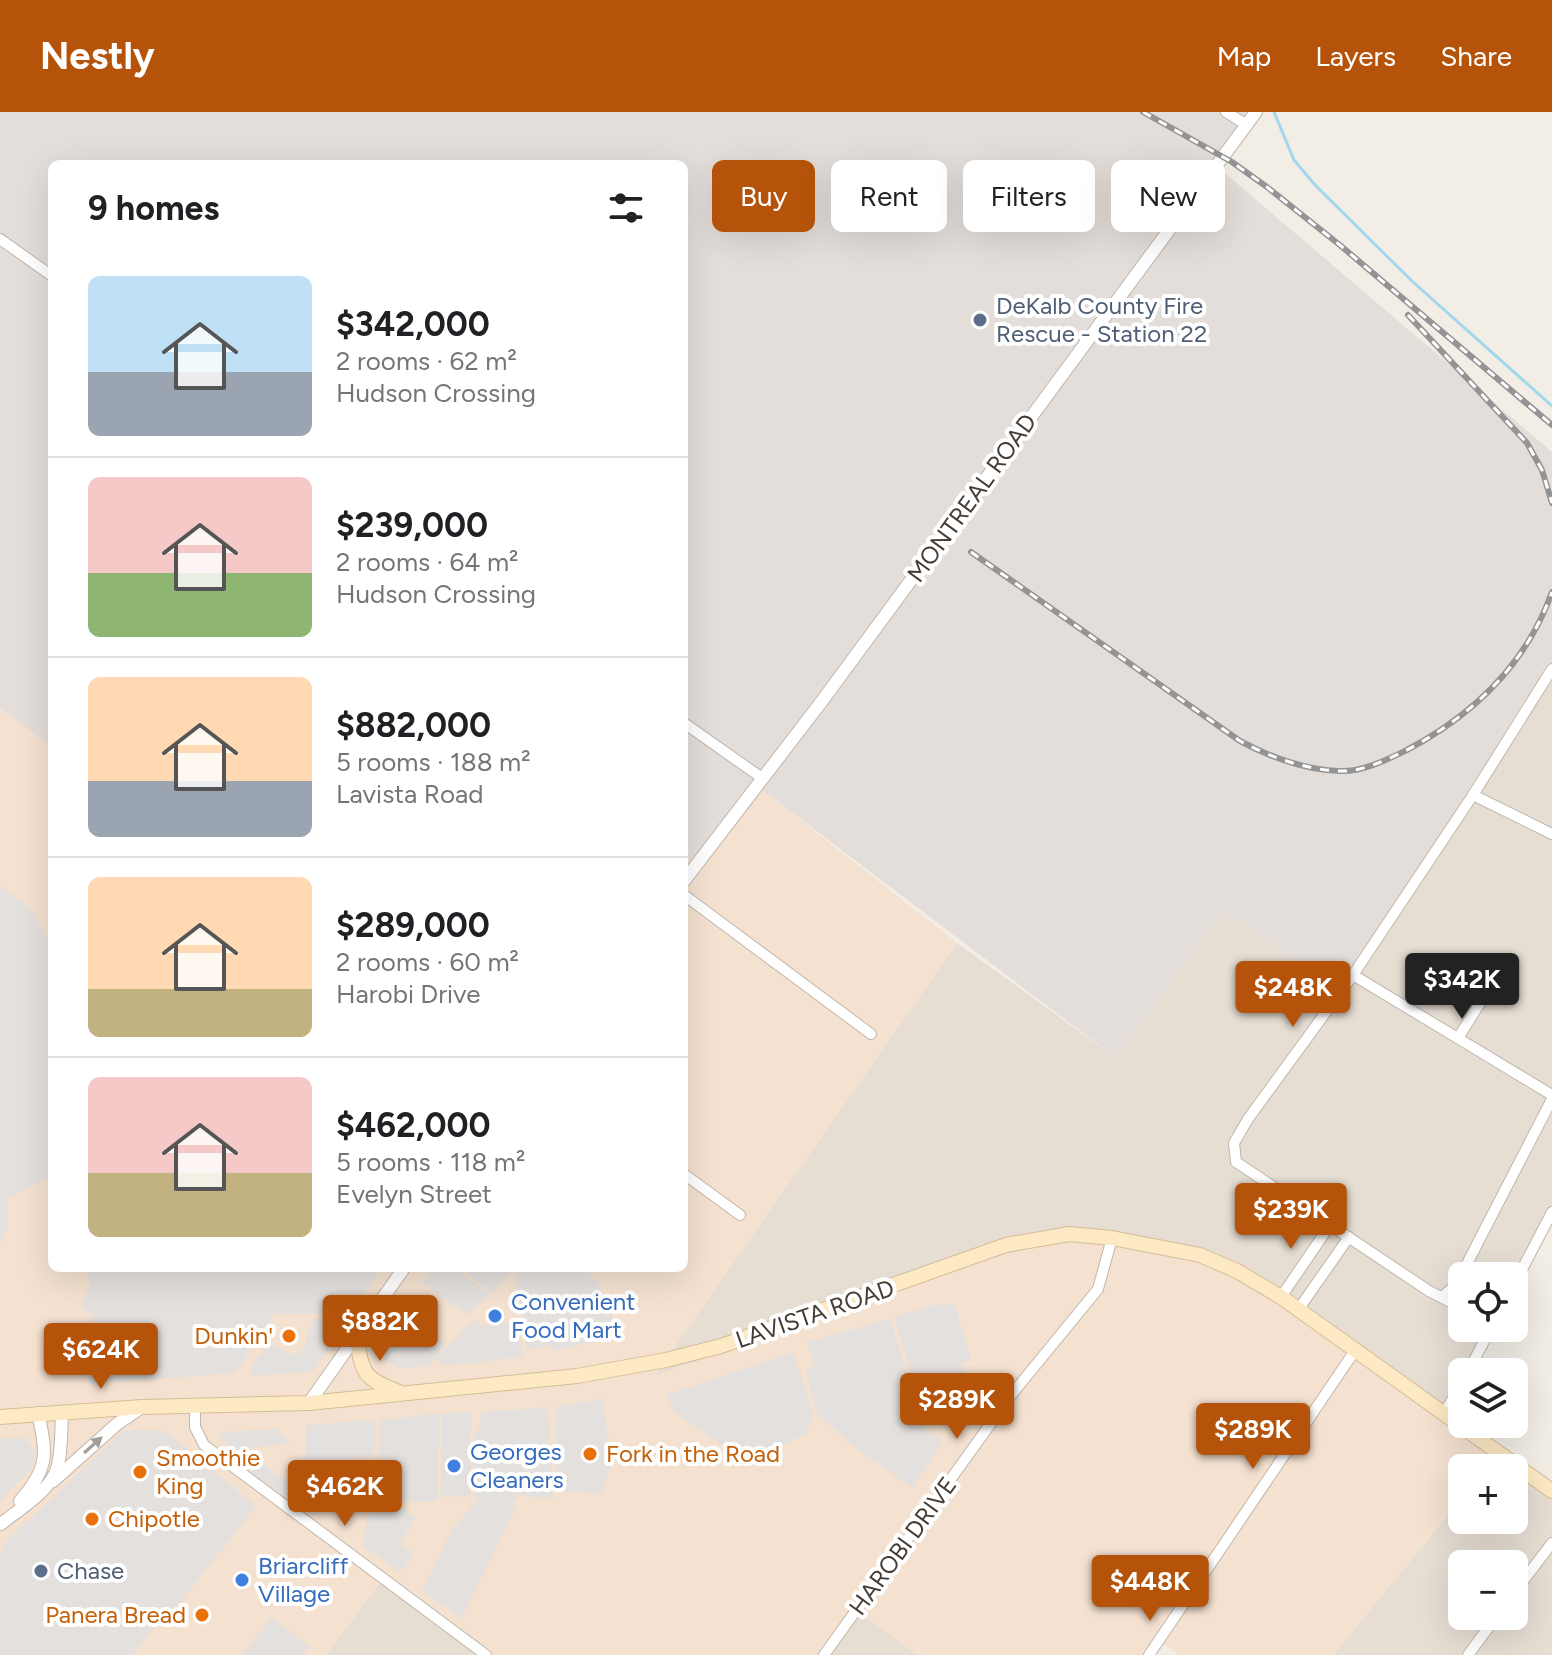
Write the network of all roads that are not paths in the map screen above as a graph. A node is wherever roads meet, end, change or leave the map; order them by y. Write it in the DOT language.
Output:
graph roads {
  1 [pos="1226,112"];
  2 [pos="1256,112"];
  3 [pos="1247,125"];
  4 [pos="0,239"];
  5 [pos="48,273"];
  6 [pos="1552,669"];
  7 [pos="688,726"];
  8 [pos="762,778"];
  9 [pos="1473,795"];
  10 [pos="1552,834"];
  11 [pos="688,876"];
  12 [pos="688,898"];
  13 [pos="1353,975"];
  14 [pos="1480,1003"];
  15 [pos="871,1034"];
  16 [pos="1458,1038"];
  17 [pos="1552,1097"];
  18 [pos="688,1177"];
  19 [pos="1552,1212"];
  20 [pos="740,1215"];
  21 [pos="1330,1225"];
  22 [pos="1349,1237"];
  23 [pos="1112,1238"];
  24 [pos="1526,1262"];
  25 [pos="401,1272"];
  26 [pos="1443,1296"];
  27 [pos="1281,1297"];
  28 [pos="1448,1299"];
  29 [pos="1298,1310"];
  30 [pos="356,1336"];
  31 [pos="1354,1352"];
  32 [pos="403,1393"];
  33 [pos="309,1403"];
  34 [pos="195,1405"];
  35 [pos="142,1407"];
  36 [pos="1448,1407"];
  37 [pos="38,1413"];
  38 [pos="62,1413"];
  39 [pos="1444,1413"];
  40 [pos="0,1417"];
  41 [pos="48,1486"];
  42 [pos="1552,1491"];
  43 [pos="0,1524"];
  44 [pos="1552,1543"];
  45 [pos="1528,1575"];
  46 [pos="1487,1630"];
  47 [pos="1153,1653"];
  48 [pos="486,1655"];
  49 [pos="824,1655"];
  50 [pos="1468,1655"];
  1 -- 3 [label="street"];
  2 -- 3 [label="street, MONTREAL ROAD"];
  3 -- 8 [label="street, MONTREAL ROAD"];
  4 -- 5 [label="street"];
  6 -- 9 [label="street"];
  7 -- 8 [label="street"];
  8 -- 11 [label="street, MONTREAL ROAD"];
  9 -- 10 [label="street"];
  9 -- 13 [label="street"];
  12 -- 15 [label="street"];
  13 -- 16 [label="street"];
  13 -- 21 [label="street"];
  14 -- 16 [label="street"];
  16 -- 17 [label="street"];
  17 -- 26 [label="street"];
  18 -- 20 [label="street"];
  19 -- 24 [label="street"];
  21 -- 22 [label="street"];
  21 -- 27 [label="street"];
  22 -- 26 [label="street"];
  22 -- 29 [label="street"];
  23 -- 27 [label="main road, LAVISTA ROAD"];
  23 -- 32 [label="main road, LAVISTA ROAD"];
  23 -- 49 [label="street, HAROBI DRIVE"];
  25 -- 30 [label="street"];
  26 -- 28 [label="street"];
  27 -- 29 [label="main road, LAVISTA ROAD"];
  29 -- 31 [label="main road, LAVISTA ROAD"];
  30 -- 32 [label="main road"];
  30 -- 33 [label="street"];
  31 -- 39 [label="main road, LAVISTA ROAD"];
  31 -- 47 [label="street"];
  32 -- 33 [label="main road, LAVISTA ROAD"];
  33 -- 34 [label="main road, LAVISTA ROAD"];
  34 -- 35 [label="main road, LAVISTA ROAD"];
  34 -- 48 [label="street"];
  35 -- 38 [label="main road, LAVISTA ROAD"];
  41 -- 35 [label="street, one-way"];
  36 -- 39 [label="street"];
  37 -- 38 [label="main road, LAVISTA ROAD"];
  37 -- 40 [label="main road, LAVISTA ROAD"];
  37 -- 43 [label="street"];
  38 -- 41 [label="street"];
  39 -- 42 [label="main road, LAVISTA ROAD"];
  41 -- 43 [label="street"];
  44 -- 45 [label="street"];
  46 -- 50 [label="street"];
}
